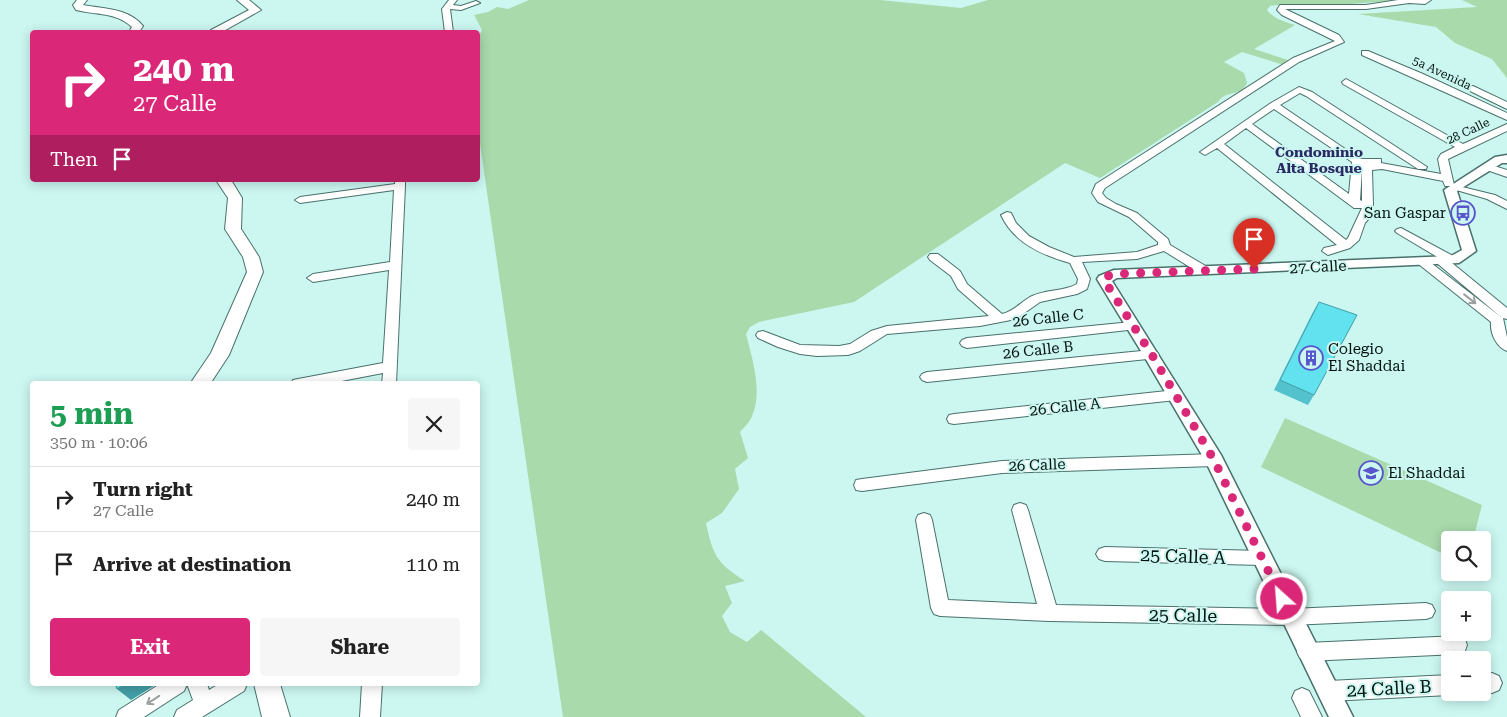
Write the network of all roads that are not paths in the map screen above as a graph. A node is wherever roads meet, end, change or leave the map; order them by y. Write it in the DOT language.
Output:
graph roads {
  1 [pos="82,0"];
  2 [pos="242,0"];
  3 [pos="1412,0"];
  4 [pos="1427,0"];
  5 [pos="450,3"];
  6 [pos="476,3"];
  7 [pos="135,30"];
  8 [pos="219,30"];
  9 [pos="449,30"];
  10 [pos="1365,54"];
  11 [pos="1346,82"];
  12 [pos="1473,89"];
  13 [pos="1488,97"];
  14 [pos="1507,97"];
  15 [pos="1274,105"];
  16 [pos="1507,106"];
  17 [pos="1507,117"];
  18 [pos="1246,124"];
  19 [pos="1507,127"];
  20 [pos="1218,144"];
  21 [pos="1462,147"];
  22 [pos="1205,152"];
  23 [pos="1507,159"];
  24 [pos="1357,162"];
  25 [pos="1422,167"];
  26 [pos="1488,167"];
  27 [pos="1367,168"];
  28 [pos="1507,174"];
  29 [pos="1450,181"];
  30 [pos="225,182"];
  31 [pos="400,183"];
  32 [pos="300,200"];
  33 [pos="1354,202"];
  34 [pos="1507,206"];
  35 [pos="1367,209"];
  36 [pos="1007,214"];
  37 [pos="1401,231"];
  38 [pos="1346,246"];
  39 [pos="1161,248"];
  40 [pos="1328,251"];
  41 [pos="934,257"];
  42 [pos="1075,261"];
  43 [pos="1447,261"];
  44 [pos="1422,262"];
  45 [pos="396,265"];
  46 [pos="1188,271"];
  47 [pos="1205,271"];
  48 [pos="313,278"];
  49 [pos="999,318"];
  50 [pos="1504,318"];
  51 [pos="1132,326"];
  52 [pos="763,335"];
  53 [pos="967,342"];
  54 [pos="1507,346"];
  55 [pos="1152,355"];
  56 [pos="389,367"];
  57 [pos="927,377"];
  58 [pos="202,381"];
  59 [pos="314,381"];
  60 [pos="389,381"];
  61 [pos="1176,395"];
  62 [pos="954,419"];
  63 [pos="1214,460"];
  64 [pos="862,485"];
  65 [pos="1020,510"];
  66 [pos="924,520"];
  67 [pos="1105,554"];
  68 [pos="1262,558"];
  69 [pos="1426,611"];
  70 [pos="1049,613"];
  71 [pos="1290,617"];
  72 [pos="1458,645"];
  73 [pos="1308,652"];
  74 [pos="1441,685"];
  75 [pos="174,686"];
  76 [pos="197,686"];
  77 [pos="234,686"];
  78 [pos="268,686"];
  79 [pos="372,686"];
  80 [pos="1328,691"];
  81 [pos="1302,698"];
  82 [pos="205,704"];
  83 [pos="126,717"];
  84 [pos="184,717"];
  85 [pos="276,717"];
  86 [pos="370,717"];
  87 [pos="1312,717"];
  88 [pos="1341,717"];
  1 -- 7 [label="main road"];
  2 -- 8 [label="main road"];
  3 -- 4 [label="street"];
  3 -- 39 [label="street"];
  5 -- 6 [label="street"];
  5 -- 9 [label="street"];
  10 -- 17 [label="street, 5a Avenida"];
  11 -- 21 [label="street"];
  12 -- 13 [label="street"];
  13 -- 14 [label="street"];
  13 -- 16 [label="street"];
  15 -- 18 [label="street"];
  15 -- 24 [label="street"];
  15 -- 25 [label="street"];
  18 -- 20 [label="street"];
  18 -- 33 [label="street"];
  19 -- 21 [label="street, 28 Calle"];
  20 -- 22 [label="street"];
  20 -- 38 [label="street"];
  21 -- 29 [label="street, 28 Calle"];
  23 -- 26 [label="street"];
  24 -- 25 [label="street"];
  24 -- 27 [label="street"];
  24 -- 33 [label="street"];
  25 -- 29 [label="street"];
  26 -- 28 [label="street"];
  26 -- 29 [label="street"];
  27 -- 29 [label="street"];
  27 -- 35 [label="street"];
  29 -- 34 [label="street"];
  29 -- 43 [label="street"];
  30 -- 58 [label="main road"];
  31 -- 32 [label="street"];
  31 -- 45 [label="street"];
  33 -- 35 [label="street"];
  35 -- 38 [label="street"];
  36 -- 42 [label="street"];
  37 -- 43 [label="street"];
  38 -- 40 [label="street"];
  39 -- 42 [label="street"];
  39 -- 46 [label="street"];
  39 -- 47 [label="street"];
  41 -- 49 [label="street"];
  42 -- 49 [label="street"];
  43 -- 44 [label="street, 27 Calle"];
  43 -- 50 [label="street"];
  44 -- 47 [label="street, 27 Calle"];
  44 -- 50 [label="street, one-way"];
  45 -- 48 [label="street"];
  45 -- 56 [label="street"];
  46 -- 47 [label="street, 27 Calle"];
  46 -- 51 [label="street, 27 Calle"];
  49 -- 52 [label="street"];
  50 -- 54 [label="street"];
  51 -- 53 [label="street, 26 Calle C"];
  51 -- 55 [label="street"];
  55 -- 57 [label="street, 26 Calle B"];
  55 -- 61 [label="street"];
  56 -- 59 [label="street"];
  56 -- 60 [label="street"];
  61 -- 62 [label="street, 26 Calle A"];
  61 -- 63 [label="street"];
  63 -- 64 [label="street, 26 Calle"];
  63 -- 68 [label="street"];
  65 -- 70 [label="street"];
  66 -- 70 [label="street, 25 Calle"];
  67 -- 68 [label="street, 25 Calle A"];
  68 -- 71 [label="street"];
  69 -- 71 [label="street, 25 Calle"];
  70 -- 71 [label="street, 25 Calle"];
  71 -- 73 [label="street"];
  72 -- 73 [label="street"];
  73 -- 80 [label="street"];
  74 -- 80 [label="street, 24 Calle B"];
  75 -- 83 [label="street, one-way"];
  76 -- 82 [label="street"];
  77 -- 82 [label="street"];
  78 -- 85 [label="main road"];
  79 -- 86 [label="street"];
  80 -- 88 [label="street"];
  81 -- 87 [label="street"];
  82 -- 84 [label="street"];
}
